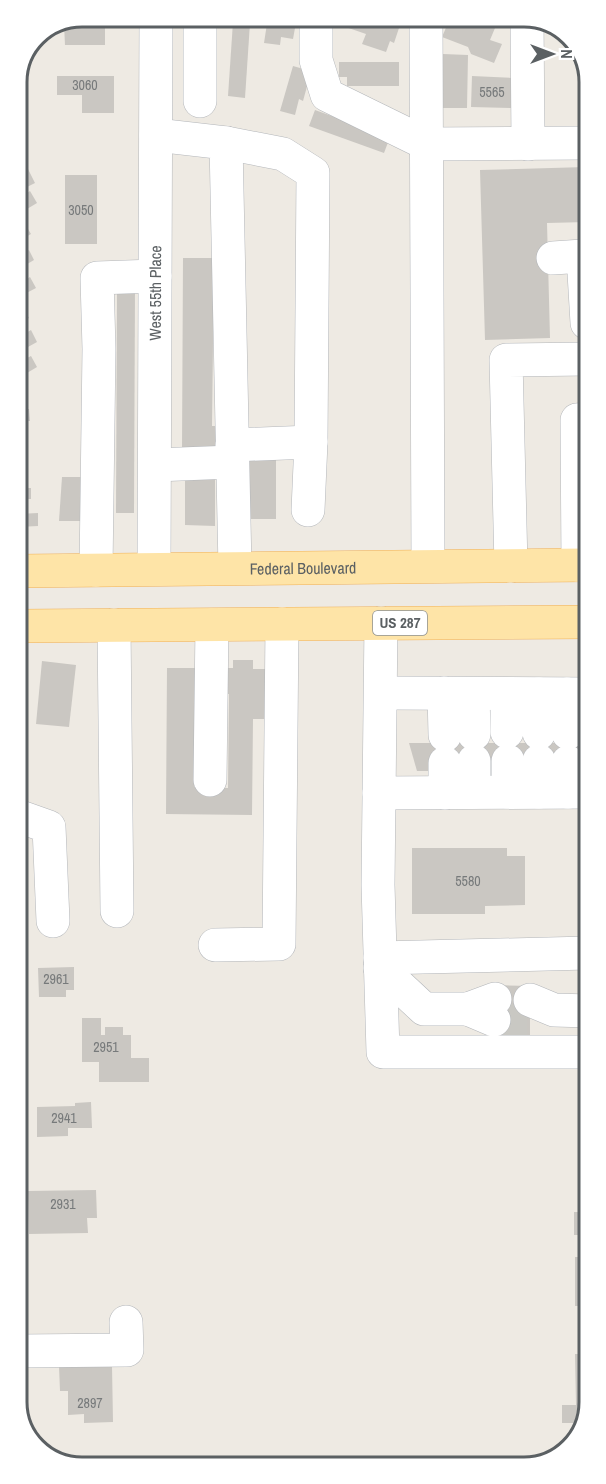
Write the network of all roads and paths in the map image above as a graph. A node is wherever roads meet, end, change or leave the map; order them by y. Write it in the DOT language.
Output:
graph roads {
  1 [pos="156,27"];
  2 [pos="200,27"];
  3 [pos="316,27"];
  4 [pos="426,27"];
  5 [pos="527,27"];
  6 [pos="200,101"];
  7 [pos="156,135"];
  8 [pos="579,142"];
  9 [pos="226,143"];
  10 [pos="427,144"];
  11 [pos="528,144"];
  12 [pos="574,257"];
  13 [pos="155,276"];
  14 [pos="579,282"];
  15 [pos="579,359"];
  16 [pos="579,420"];
  17 [pos="311,442"];
  18 [pos="232,454"];
  19 [pos="155,465"];
  20 [pos="579,468"];
  21 [pos="308,510"];
  22 [pos="579,565"];
  23 [pos="428,566"];
  24 [pos="511,566"];
  25 [pos="235,568"];
  26 [pos="154,569"];
  27 [pos="96,570"];
  28 [pos="27,575"];
  29 [pos="579,622"];
  30 [pos="381,623"];
  31 [pos="282,624"];
  32 [pos="114,625"];
  33 [pos="212,625"];
  34 [pos="27,626"];
  35 [pos="381,693"];
  36 [pos="459,694"];
  37 [pos="507,694"];
  38 [pos="565,694"];
  39 [pos="459,763"];
  40 [pos="543,765"];
  41 [pos="210,780"];
  42 [pos="379,793"];
  43 [pos="27,819"];
  44 [pos="117,911"];
  45 [pos="53,921"];
  46 [pos="215,945"];
  47 [pos="579,953"];
  48 [pos="380,963"];
  49 [pos="485,1010"];
  50 [pos="538,1010"];
  51 [pos="579,1011"];
  52 [pos="579,1052"];
  53 [pos="126,1322"];
  54 [pos="27,1351"];
  1 -- 7 [label="street, West 55th Place"];
  2 -- 6 [label="street"];
  3 -- 10 [label="street"];
  4 -- 10 [label="street"];
  5 -- 11 [label="street"];
  7 -- 9 [label="street"];
  7 -- 13 [label="street, West 55th Place"];
  8 -- 11 [label="street"];
  9 -- 17 [label="street"];
  9 -- 18 [label="street"];
  10 -- 11 [label="street"];
  10 -- 23 [label="street"];
  12 -- 14 [label="street"];
  13 -- 19 [label="street, West 55th Place"];
  13 -- 27 [label="street"];
  15 -- 24 [label="street"];
  16 -- 20 [label="street"];
  17 -- 18 [label="street"];
  17 -- 21 [label="street"];
  18 -- 19 [label="street"];
  18 -- 25 [label="street"];
  19 -- 26 [label="street, West 55th Place"];
  22 -- 24 [label="main road, Federal Boulevard"];
  23 -- 24 [label="main road, Federal Boulevard"];
  23 -- 25 [label="main road, Federal Boulevard"];
  25 -- 26 [label="main road, Federal Boulevard"];
  26 -- 27 [label="main road, Federal Boulevard"];
  27 -- 28 [label="main road, Federal Boulevard"];
  29 -- 30 [label="main road, US 287"];
  30 -- 31 [label="main road, US 287"];
  30 -- 35 [label="street"];
  31 -- 33 [label="main road, US 287"];
  31 -- 46 [label="street"];
  32 -- 33 [label="main road, US 287"];
  32 -- 34 [label="main road, US 287"];
  32 -- 44 [label="street"];
  33 -- 41 [label="street"];
  35 -- 36 [label="street"];
  35 -- 42 [label="street"];
  36 -- 37 [label="street"];
  36 -- 39 [label="street"];
  37 -- 38 [label="street"];
  37 -- 40 [label="street"];
  38 -- 40 [label="street"];
  39 -- 40 [label="street"];
  39 -- 42 [label="street"];
  42 -- 48 [label="street"];
  43 -- 45 [label="street"];
  47 -- 48 [label="street"];
  48 -- 49 [label="street"];
  48 -- 52 [label="street"];
  50 -- 51 [label="street"];
  53 -- 54 [label="street"];
}
